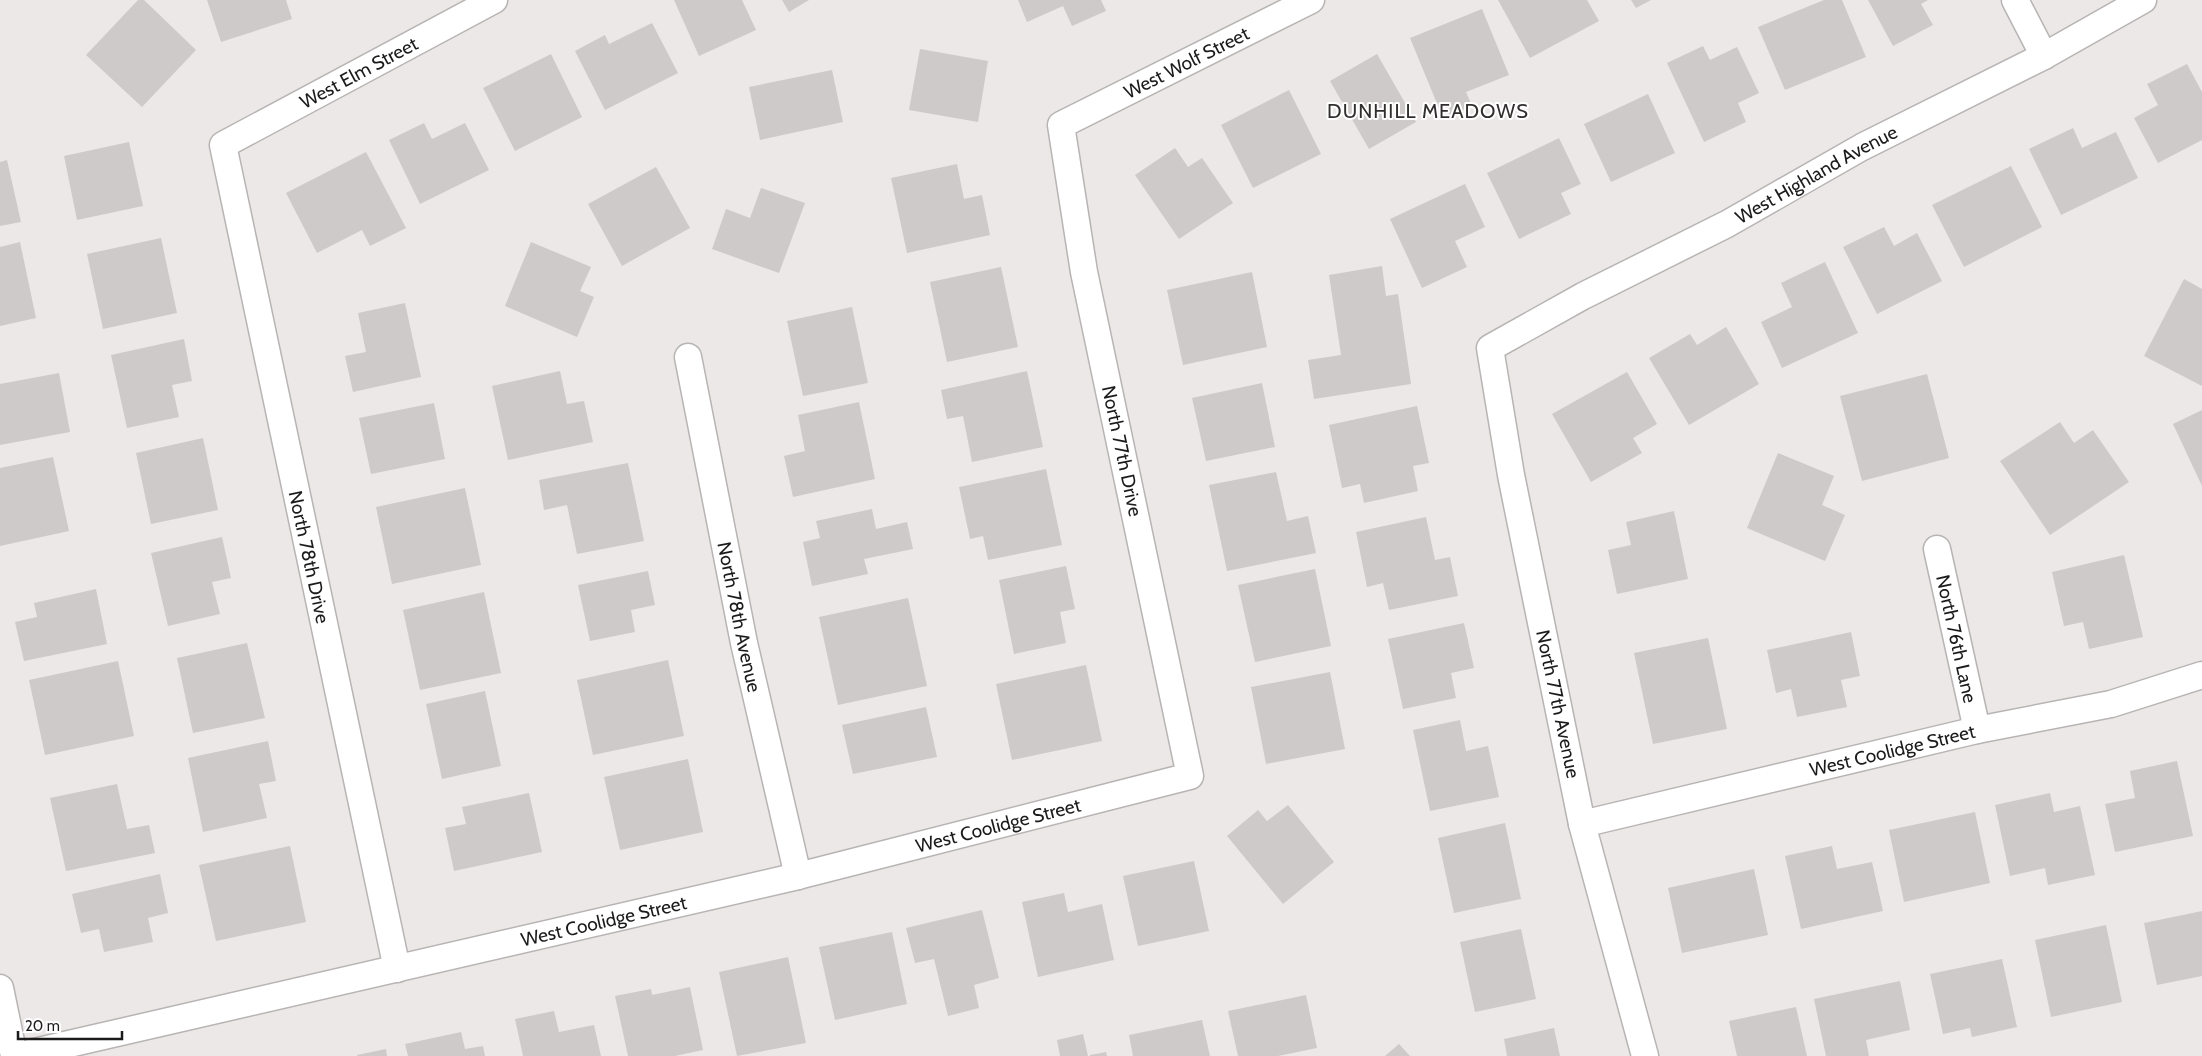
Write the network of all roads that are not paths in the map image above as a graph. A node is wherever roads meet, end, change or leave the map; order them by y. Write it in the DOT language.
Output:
graph roads {
  1 [pos="494,0"];
  2 [pos="1311,0"];
  3 [pos="2015,0"];
  4 [pos="2143,0"];
  5 [pos="2044,56"];
  6 [pos="1061,125"];
  7 [pos="223,145"];
  8 [pos="1490,348"];
  9 [pos="688,357"];
  10 [pos="1937,549"];
  11 [pos="2202,675"];
  12 [pos="1977,730"];
  13 [pos="1190,776"];
  14 [pos="1582,824"];
  15 [pos="798,876"];
  16 [pos="397,969"];
  17 [pos="0,988"];
  18 [pos="16,1056"];
  19 [pos="1645,1056"];
  1 -- 7 [label="street, West Elm Street"];
  2 -- 6 [label="street, West Wolf Street"];
  3 -- 5 [label="street"];
  4 -- 5 [label="street, West Highland Avenue"];
  5 -- 8 [label="street, West Highland Avenue"];
  6 -- 13 [label="street, North 77th Drive"];
  7 -- 16 [label="street, North 78th Drive"];
  8 -- 14 [label="street, North 77th Avenue"];
  9 -- 15 [label="street, North 78th Avenue"];
  10 -- 12 [label="street, North 76th Lane"];
  11 -- 12 [label="street, West Coolidge Street"];
  12 -- 14 [label="street, West Coolidge Street"];
  13 -- 15 [label="street, West Coolidge Street"];
  14 -- 19 [label="street, North 77th Avenue"];
  15 -- 16 [label="street, West Coolidge Street"];
  16 -- 18 [label="street, West Coolidge Street"];
  17 -- 18 [label="street"];
}
